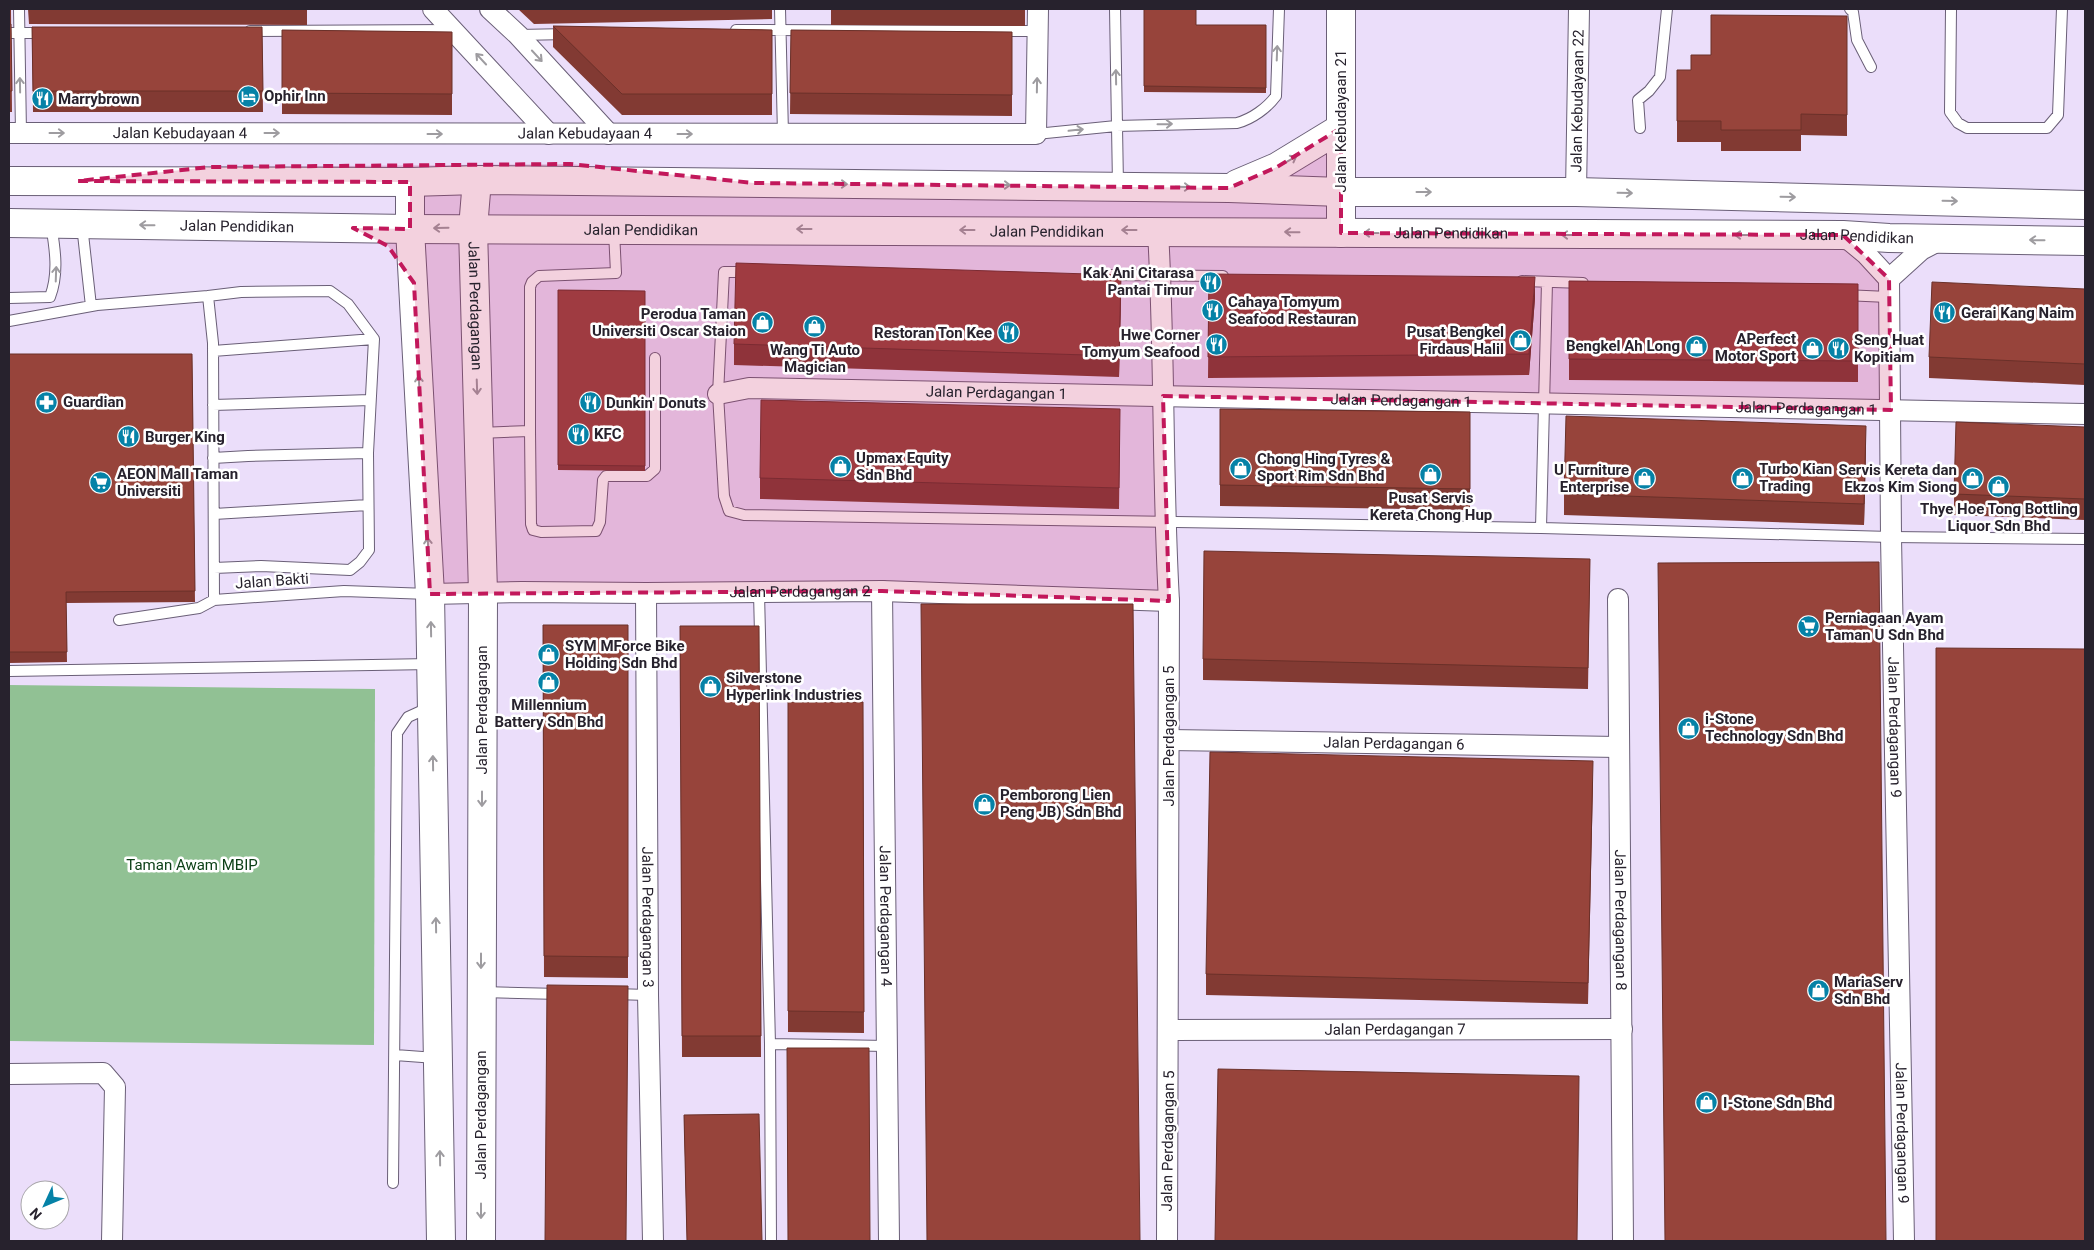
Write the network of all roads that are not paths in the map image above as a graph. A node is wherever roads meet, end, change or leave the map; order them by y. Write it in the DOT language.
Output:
graph roads {
  1 [pos="20,9"];
  2 [pos="433,9"];
  3 [pos="490,9"];
  4 [pos="780,9"];
  5 [pos="1038,9"];
  6 [pos="1115,9"];
  7 [pos="1278,9"];
  8 [pos="1341,9"];
  9 [pos="1579,9"];
  10 [pos="1667,9"];
  11 [pos="1850,9"];
  12 [pos="1951,9"];
  13 [pos="2062,9"];
  14 [pos="780,29"];
  15 [pos="454,30"];
  16 [pos="722,30"];
  17 [pos="237,31"];
  18 [pos="1037,31"];
  19 [pos="9,33"];
  20 [pos="20,33"];
  21 [pos="59,33"];
  22 [pos="576,34"];
  23 [pos="518,35"];
  24 [pos="1872,67"];
  25 [pos="1116,126"];
  26 [pos="1341,128"];
  27 [pos="1640,128"];
  28 [pos="15,133"];
  29 [pos="549,134"];
  30 [pos="610,134"];
  31 [pos="783,134"];
  32 [pos="1036,134"];
  33 [pos="477,180"];
  34 [pos="9,181"];
  35 [pos="78,182"];
  36 [pos="410,182"];
  37 [pos="754,183"];
  38 [pos="1118,187"];
  39 [pos="1230,188"];
  40 [pos="1341,192"];
  41 [pos="1576,192"];
  42 [pos="2085,205"];
  43 [pos="9,223"];
  44 [pos="51,223"];
  45 [pos="82,224"];
  46 [pos="353,228"];
  47 [pos="473,228"];
  48 [pos="563,228"];
  49 [pos="614,228"];
  50 [pos="410,229"];
  51 [pos="1158,230"];
  52 [pos="1340,233"];
  53 [pos="1843,235"];
  54 [pos="1942,239"];
  55 [pos="2085,241"];
  56 [pos="763,272"];
  57 [pos="1101,275"];
  58 [pos="1160,275"];
  59 [pos="1230,276"];
  60 [pos="1508,280"];
  61 [pos="1547,282"];
  62 [pos="414,283"];
  63 [pos="1596,284"];
  64 [pos="1888,288"];
  65 [pos="1830,294"];
  66 [pos="208,296"];
  67 [pos="9,298"];
  68 [pos="475,303"];
  69 [pos="91,306"];
  70 [pos="9,321"];
  71 [pos="374,339"];
  72 [pos="212,350"];
  73 [pos="655,358"];
  74 [pos="718,394"];
  75 [pos="1163,396"];
  76 [pos="370,400"];
  77 [pos="1544,404"];
  78 [pos="213,405"];
  79 [pos="1891,410"];
  80 [pos="2085,414"];
  81 [pos="530,431"];
  82 [pos="478,433"];
  83 [pos="368,453"];
  84 [pos="214,458"];
  85 [pos="368,504"];
  86 [pos="214,514"];
  87 [pos="1164,522"];
  88 [pos="1541,528"];
  89 [pos="1890,537"];
  90 [pos="2085,539"];
  91 [pos="214,568"];
  92 [pos="882,591"];
  93 [pos="483,592"];
  94 [pos="759,592"];
  95 [pos="646,593"];
  96 [pos="430,594"];
  97 [pos="1618,599"];
  98 [pos="214,600"];
  99 [pos="1169,601"];
  100 [pos="119,620"];
  101 [pos="432,664"];
  102 [pos="9,671"];
  103 [pos="432,706"];
  104 [pos="1169,740"];
  105 [pos="1618,747"];
  106 [pos="481,992"];
  107 [pos="569,994"];
  108 [pos="599,994"];
  109 [pos="648,995"];
  110 [pos="1622,1029"];
  111 [pos="1169,1030"];
  112 [pos="770,1044"];
  113 [pos="887,1046"];
  114 [pos="395,1055"];
  115 [pos="438,1058"];
  116 [pos="9,1074"];
  117 [pos="393,1183"];
  118 [pos="112,1241"];
  119 [pos="441,1241"];
  120 [pos="481,1241"];
  121 [pos="653,1241"];
  122 [pos="771,1241"];
  123 [pos="889,1241"];
  124 [pos="1167,1241"];
  125 [pos="1623,1241"];
  126 [pos="1904,1241"];
  1 -- 20 [label="lane"];
  2 -- 15 [label="street"];
  3 -- 23 [label="street"];
  4 -- 14 [label="lane"];
  5 -- 18 [label="street"];
  25 -- 6 [label="lane, one-way"];
  25 -- 7 [label="lane, one-way"];
  8 -- 26 [label="main road, Jalan Kebudayaan 21"];
  9 -- 41 [label="street, Jalan Kebudayaan 22"];
  10 -- 27 [label="lane"];
  11 -- 24 [label="lane"];
  12 -- 13 [label="lane"];
  14 -- 16 [label="lane"];
  14 -- 18 [label="lane"];
  14 -- 31 [label="lane"];
  15 -- 17 [label="lane"];
  29 -- 15 [label="street, one-way"];
  32 -- 18 [label="street, one-way"];
  19 -- 20 [label="lane"];
  20 -- 21 [label="lane"];
  28 -- 20 [label="lane, one-way"];
  22 -- 23 [label="lane"];
  23 -- 30 [label="street, one-way"];
  32 -- 25 [label="lane, one-way"];
  25 -- 38 [label="lane"];
  39 -- 26 [label="main road, one-way"];
  26 -- 40 [label="main road, Jalan Kebudayaan 21"];
  28 -- 29 [label="street, Jalan Kebudayaan 4, one-way"];
  29 -- 30 [label="street, Jalan Kebudayaan 4"];
  30 -- 31 [label="street, Jalan Kebudayaan 4, one-way"];
  31 -- 32 [label="street, Jalan Kebudayaan 4"];
  33 -- 36 [label="main road"];
  33 -- 37 [label="main road"];
  33 -- 47 [label="main road, Jalan Perdagangan"];
  34 -- 35 [label="main road"];
  35 -- 36 [label="main road"];
  35 -- 37 [label="main road"];
  36 -- 50 [label="main road"];
  37 -- 38 [label="main road, one-way"];
  38 -- 39 [label="main road, one-way"];
  39 -- 40 [label="main road"];
  40 -- 41 [label="main road, one-way"];
  40 -- 52 [label="main road, Jalan Kebudayaan 21"];
  41 -- 42 [label="main road, one-way"];
  43 -- 44 [label="main road, Jalan Pendidikan"];
  44 -- 45 [label="main road, Jalan Pendidikan"];
  67 -- 44 [label="lane, one-way"];
  46 -- 45 [label="main road, Jalan Pendidikan, one-way"];
  45 -- 69 [label="lane"];
  46 -- 50 [label="main road, Jalan Pendidikan"];
  46 -- 62 [label="main road"];
  47 -- 48 [label="main road, Jalan Pendidikan"];
  47 -- 50 [label="main road, Jalan Pendidikan, one-way"];
  47 -- 68 [label="main road, Jalan Perdagangan"];
  48 -- 49 [label="main road, Jalan Pendidikan"];
  48 -- 68 [label="main road"];
  51 -- 49 [label="main road, Jalan Pendidikan, one-way"];
  49 -- 81 [label="lane"];
  50 -- 62 [label="main road"];
  52 -- 51 [label="main road, Jalan Pendidikan, one-way"];
  51 -- 58 [label="street, Jalan Perdagangan 5"];
  53 -- 52 [label="main road, Jalan Pendidikan, one-way"];
  53 -- 54 [label="main road, Jalan Pendidikan"];
  53 -- 64 [label="street"];
  55 -- 54 [label="main road, Jalan Pendidikan, one-way"];
  54 -- 64 [label="street"];
  56 -- 74 [label="lane"];
  57 -- 58 [label="lane"];
  58 -- 59 [label="lane"];
  58 -- 75 [label="street, Jalan Perdagangan 5"];
  60 -- 61 [label="lane"];
  61 -- 63 [label="lane"];
  61 -- 77 [label="lane"];
  96 -- 62 [label="main road, one-way"];
  64 -- 65 [label="lane"];
  64 -- 79 [label="street, Jalan Perdagangan 9"];
  66 -- 69 [label="lane"];
  66 -- 71 [label="lane"];
  66 -- 72 [label="lane"];
  68 -- 82 [label="main road, Jalan Perdagangan, one-way"];
  69 -- 70 [label="lane"];
  71 -- 72 [label="lane"];
  71 -- 76 [label="lane"];
  72 -- 78 [label="lane"];
  73 -- 81 [label="lane"];
  74 -- 75 [label="street, Jalan Perdagangan 1"];
  74 -- 87 [label="lane"];
  75 -- 77 [label="street, Jalan Perdagangan 1"];
  75 -- 87 [label="street, Jalan Perdagangan 5"];
  76 -- 78 [label="lane"];
  76 -- 83 [label="lane"];
  77 -- 79 [label="street, Jalan Perdagangan 1"];
  77 -- 88 [label="lane"];
  78 -- 84 [label="lane"];
  79 -- 80 [label="street, Jalan Perdagangan 1"];
  79 -- 89 [label="street, Jalan Perdagangan 9"];
  81 -- 82 [label="lane"];
  82 -- 93 [label="main road, Jalan Perdagangan"];
  83 -- 84 [label="lane"];
  83 -- 85 [label="lane"];
  84 -- 86 [label="lane"];
  85 -- 86 [label="lane"];
  85 -- 91 [label="lane"];
  86 -- 91 [label="lane"];
  87 -- 88 [label="lane"];
  87 -- 99 [label="street, Jalan Perdagangan 5"];
  88 -- 89 [label="lane"];
  89 -- 90 [label="lane"];
  89 -- 126 [label="street, Jalan Perdagangan 9"];
  91 -- 98 [label="lane"];
  92 -- 94 [label="street, Jalan Perdagangan 2"];
  92 -- 99 [label="street, Jalan Perdagangan 2"];
  92 -- 113 [label="street, Jalan Perdagangan 4"];
  93 -- 95 [label="street, Jalan Perdagangan 2"];
  93 -- 96 [label="street, Jalan Perdagangan 2"];
  93 -- 106 [label="main road, Jalan Perdagangan, one-way"];
  94 -- 95 [label="street, Jalan Perdagangan 2"];
  94 -- 112 [label="lane"];
  95 -- 109 [label="street, Jalan Perdagangan 3"];
  96 -- 98 [label="lane, Jalan Bakti"];
  101 -- 96 [label="main road, one-way"];
  97 -- 105 [label="street, Jalan Perdagangan 8"];
  98 -- 100 [label="lane, Jalan Bakti"];
  99 -- 104 [label="street, Jalan Perdagangan 5"];
  101 -- 102 [label="lane"];
  101 -- 103 [label="main road"];
  103 -- 114 [label="lane"];
  115 -- 103 [label="main road, one-way"];
  104 -- 105 [label="street, Jalan Perdagangan 6"];
  104 -- 111 [label="street, Jalan Perdagangan 5"];
  105 -- 110 [label="street, Jalan Perdagangan 8"];
  106 -- 107 [label="lane"];
  106 -- 120 [label="main road, Jalan Perdagangan, one-way"];
  108 -- 109 [label="lane"];
  109 -- 121 [label="street, Jalan Perdagangan 3"];
  110 -- 111 [label="street, Jalan Perdagangan 7"];
  110 -- 125 [label="street, Jalan Perdagangan 8"];
  111 -- 124 [label="street, Jalan Perdagangan 5"];
  112 -- 113 [label="lane"];
  112 -- 122 [label="lane"];
  113 -- 123 [label="street, Jalan Perdagangan 4"];
  114 -- 115 [label="lane"];
  114 -- 117 [label="lane"];
  119 -- 115 [label="main road, one-way"];
  116 -- 118 [label="street"];
}
